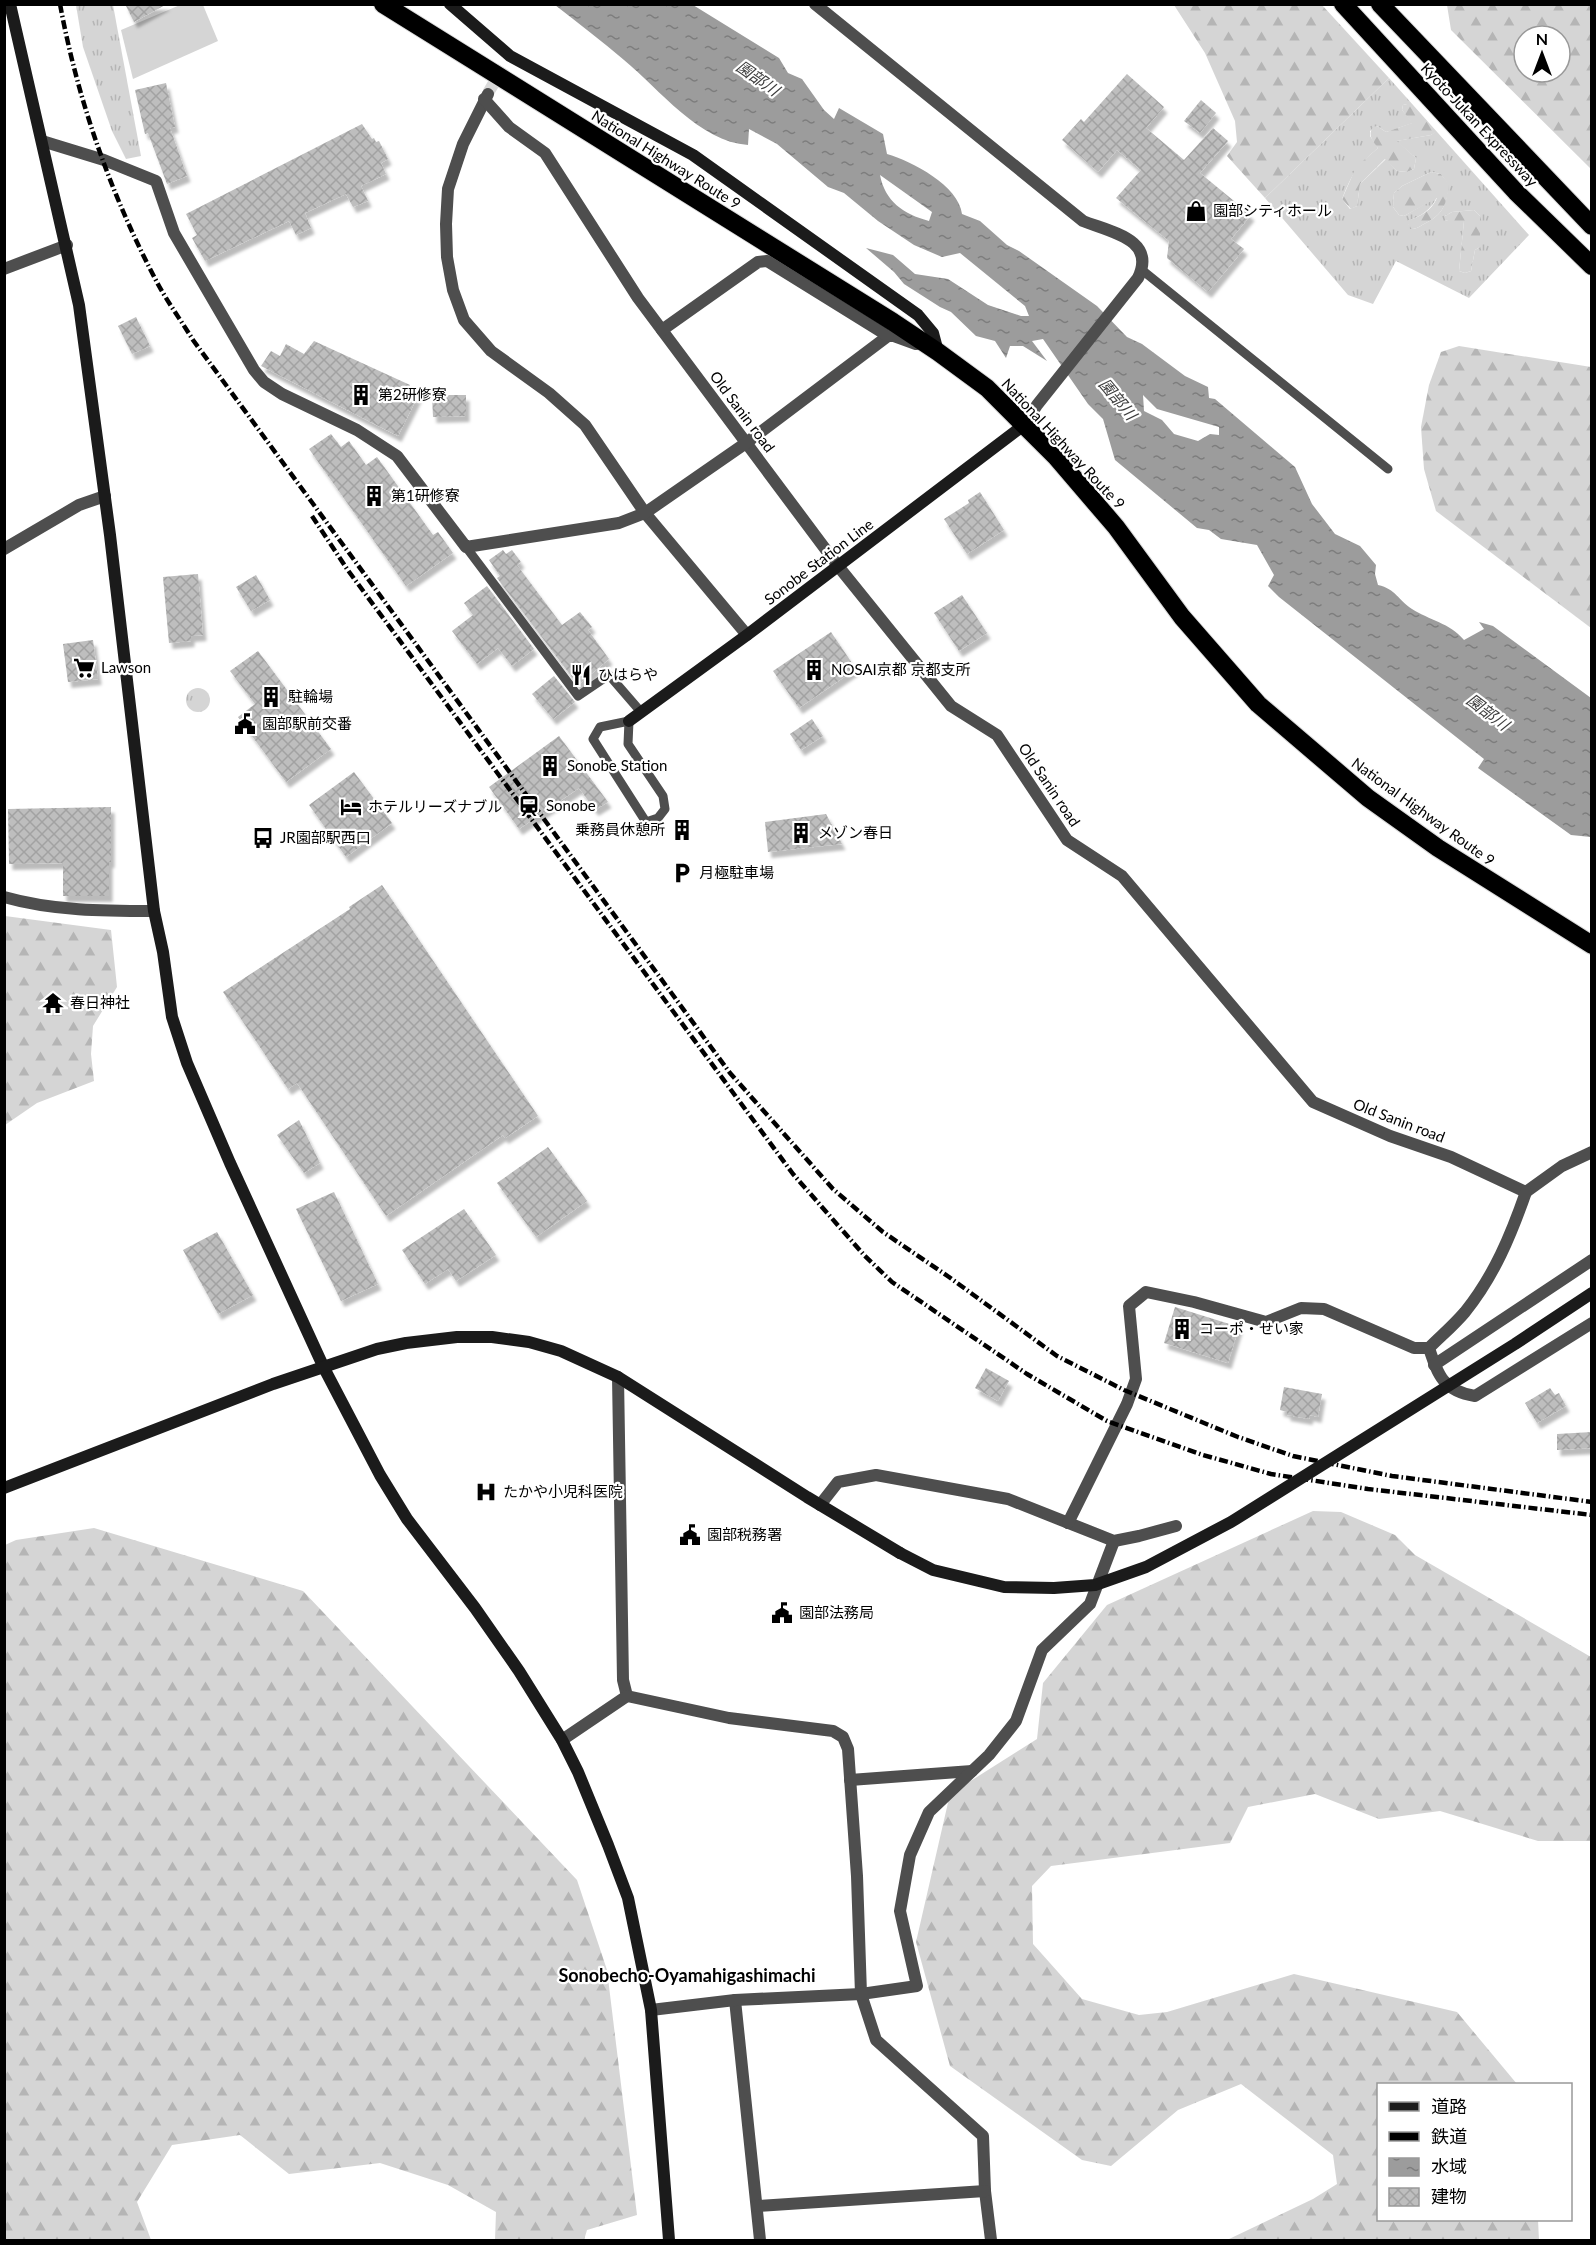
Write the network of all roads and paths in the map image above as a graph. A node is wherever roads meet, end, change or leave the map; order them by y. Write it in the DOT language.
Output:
graph roads {
  1 [pos="10,4"];
  2 [pos="383,4"];
  3 [pos="450,4"];
  4 [pos="815,4"];
  5 [pos="1343,4"];
  6 [pos="1380,4"];
  7 [pos="42,141"];
  8 [pos="1592,226"];
  9 [pos="67,246"];
  10 [pos="1592,266"];
  11 [pos="4,269"];
  12 [pos="1142,270"];
  13 [pos="662,330"];
  14 [pos="888,336"];
  15 [pos="938,352"];
  16 [pos="1024,425"];
  17 [pos="746,443"];
  18 [pos="1388,469"];
  19 [pos="105,496"];
  20 [pos="645,513"];
  21 [pos="466,548"];
  22 [pos="4,549"];
  23 [pos="838,566"];
  24 [pos="747,635"];
  25 [pos="641,712"];
  26 [pos="630,721"];
  27 [pos="4,897"];
  28 [pos="154,911"];
  29 [pos="1592,945"];
  30 [pos="1592,1152"];
  31 [pos="1526,1192"];
  32 [pos="1592,1260"];
  33 [pos="1592,1293"];
  34 [pos="1592,1323"];
  35 [pos="1429,1348"];
  36 [pos="1434,1365"];
  37 [pos="324,1368"];
  38 [pos="618,1377"];
  39 [pos="4,1488"];
  40 [pos="820,1505"];
  41 [pos="1068,1523"];
  42 [pos="1176,1526"];
  43 [pos="1114,1540"];
  44 [pos="627,1696"];
  45 [pos="562,1740"];
  46 [pos="972,1771"];
  47 [pos="850,1780"];
  48 [pos="861,1994"];
  49 [pos="735,2000"];
  50 [pos="651,2010"];
  51 [pos="985,2191"];
  52 [pos="757,2206"];
  53 [pos="669,2241"];
  54 [pos="760,2241"];
  55 [pos="992,2241"];
  1 -- 7 [label="street"];
  2 -- 15 [label="highway, National Highway Route 9"];
  3 -- 15 [label="street"];
  4 -- 12 [label="street"];
  5 -- 10 [label="highway, Kyoto-Jukan Expressway"];
  6 -- 8 [label="highway, Kyoto-Jukan Expressway"];
  7 -- 9 [label="street"];
  7 -- 21 [label="street"];
  9 -- 11 [label="street"];
  9 -- 19 [label="street"];
  12 -- 16 [label="street"];
  12 -- 18 [label="lane"];
  13 -- 14 [label="street"];
  13 -- 17 [label="street, Old Sanin road"];
  13 -- 20 [label="street, Old Sanin road"];
  14 -- 15 [label="street"];
  14 -- 17 [label="street"];
  15 -- 16 [label="highway, National Highway Route 9"];
  16 -- 23 [label="street, Sonobe Station Line"];
  16 -- 29 [label="highway, National Highway Route 9"];
  17 -- 20 [label="street"];
  17 -- 23 [label="street, Old Sanin road"];
  19 -- 22 [label="street"];
  19 -- 28 [label="street"];
  20 -- 21 [label="street"];
  20 -- 24 [label="street"];
  21 -- 25 [label="lane"];
  23 -- 24 [label="street, Sonobe Station Line"];
  23 -- 31 [label="street, Old Sanin road"];
  24 -- 25 [label="street, Sonobe Station Line"];
  25 -- 26 [label="street, Sonobe Station Line"];
  26 -- 26 [label="lane"];
  27 -- 28 [label="street"];
  28 -- 37 [label="street"];
  30 -- 31 [label="street"];
  31 -- 35 [label="street"];
  32 -- 36 [label="street"];
  33 -- 40 [label="street, bridge"];
  34 -- 36 [label="street"];
  35 -- 36 [label="street"];
  35 -- 41 [label="street"];
  37 -- 38 [label="street"];
  37 -- 39 [label="street"];
  37 -- 45 [label="street"];
  38 -- 40 [label="street"];
  38 -- 44 [label="street"];
  40 -- 41 [label="street"];
  41 -- 43 [label="street"];
  42 -- 43 [label="street"];
  43 -- 46 [label="street"];
  44 -- 45 [label="street"];
  44 -- 47 [label="street"];
  45 -- 50 [label="street"];
  46 -- 47 [label="street"];
  46 -- 48 [label="street"];
  47 -- 48 [label="street"];
  48 -- 49 [label="street"];
  48 -- 51 [label="street"];
  49 -- 50 [label="street"];
  49 -- 52 [label="street"];
  50 -- 53 [label="street"];
  51 -- 52 [label="street"];
  51 -- 55 [label="street"];
  52 -- 54 [label="street"];
}
